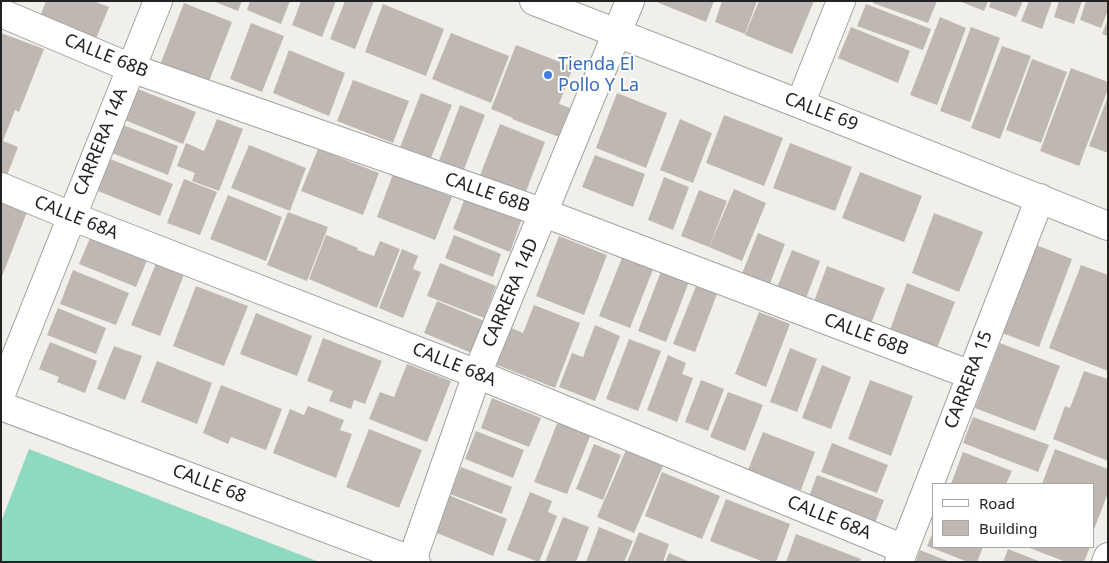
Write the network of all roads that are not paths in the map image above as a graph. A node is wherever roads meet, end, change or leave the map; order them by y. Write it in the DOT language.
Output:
graph roads {
  1 [pos="158,1"];
  2 [pos="534,1"];
  3 [pos="630,1"];
  4 [pos="841,1"];
  5 [pos="1,13"];
  6 [pos="618,34"];
  7 [pos="132,68"];
  8 [pos="800,104"];
  9 [pos="1,187"];
  10 [pos="1040,198"];
  11 [pos="544,213"];
  12 [pos="71,216"];
  13 [pos="1108,226"];
  14 [pos="477,374"];
  15 [pos="971,375"];
  16 [pos="1,394"];
  17 [pos="1,406"];
  18 [pos="901,555"];
  19 [pos="1108,557"];
  20 [pos="414,561"];
  21 [pos="1106,562"];
  1 -- 7 [label="street, CARRERA 14A"];
  2 -- 6 [label="street, CALLE 69"];
  3 -- 6 [label="street, CARRERA 14D"];
  4 -- 8 [label="street"];
  5 -- 7 [label="street, CALLE 68B"];
  6 -- 8 [label="street, CALLE 69"];
  6 -- 11 [label="street, CARRERA 14D"];
  7 -- 11 [label="street, CALLE 68B"];
  7 -- 12 [label="street, CARRERA 14A"];
  8 -- 10 [label="street, CALLE 69"];
  9 -- 12 [label="street, CALLE 68A"];
  10 -- 13 [label="street, CALLE 69"];
  10 -- 15 [label="street, CARRERA 15"];
  11 -- 14 [label="street, CARRERA 14D"];
  11 -- 15 [label="street, CALLE 68B"];
  12 -- 14 [label="street, CALLE 68A"];
  12 -- 16 [label="street, CARRERA 14A"];
  14 -- 18 [label="street, CALLE 68A"];
  14 -- 20 [label="street, CARRERA 14D"];
  15 -- 18 [label="street, CARRERA 15"];
  17 -- 20 [label="street, CALLE 68"];
  19 -- 21 [label="street"];
}
